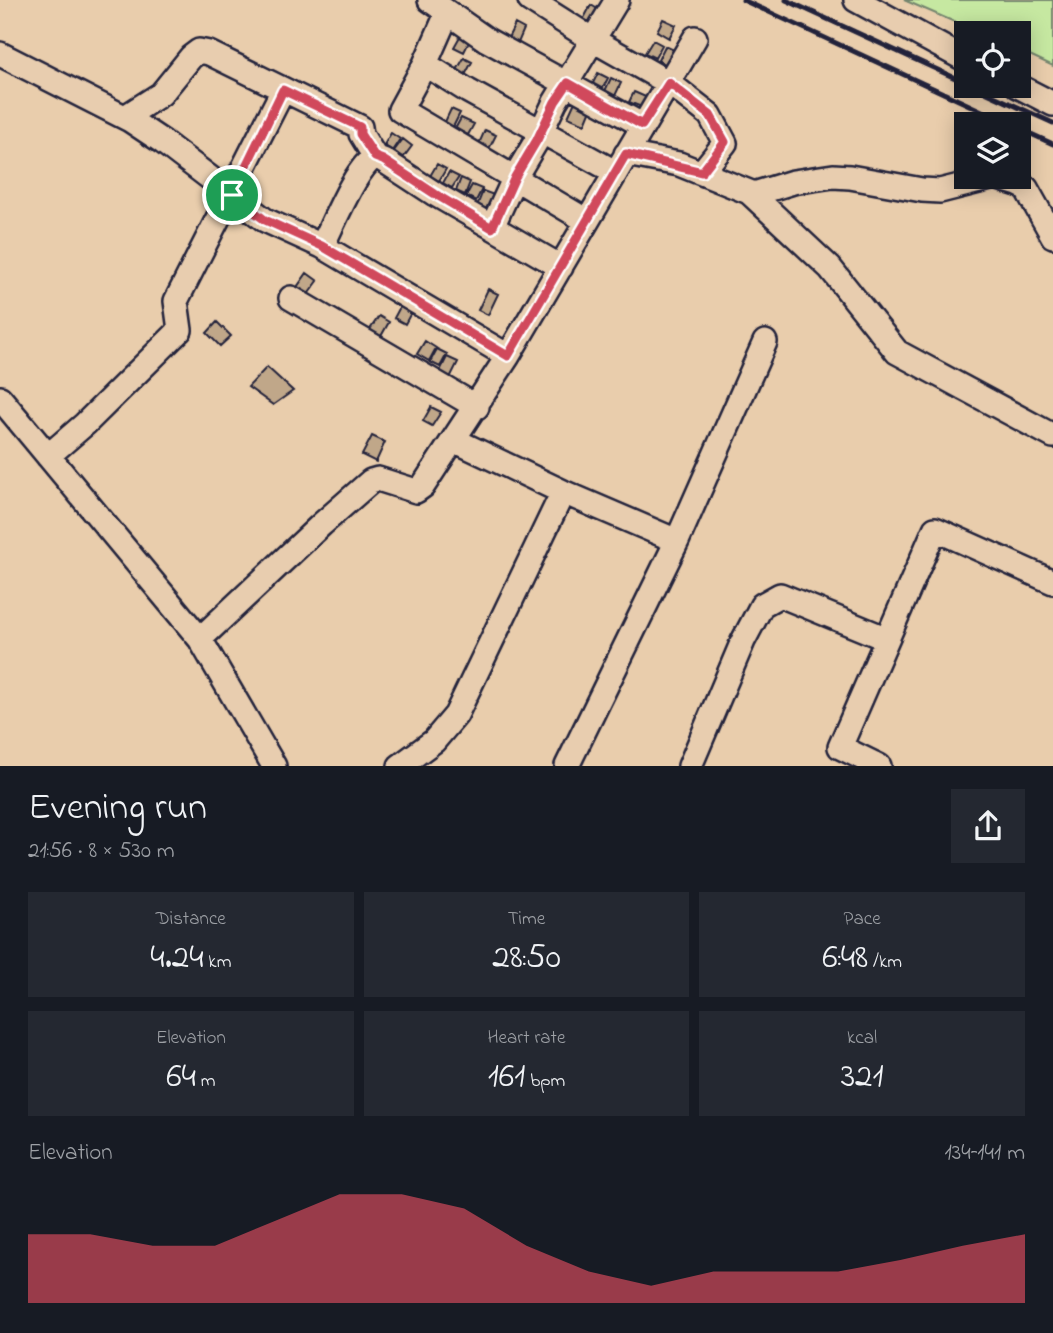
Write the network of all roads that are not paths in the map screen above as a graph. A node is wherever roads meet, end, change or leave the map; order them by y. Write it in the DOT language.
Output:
graph roads {
  1 [pos="530,0"];
  2 [pos="617,0"];
  3 [pos="856,0"];
  4 [pos="438,7"];
  5 [pos="695,38"];
  6 [pos="593,40"];
  7 [pos="954,53"];
  8 [pos="0,54"];
  9 [pos="425,64"];
  10 [pos="568,83"];
  11 [pos="669,83"];
  12 [pos="283,90"];
  13 [pos="1031,93"];
  14 [pos="1053,104"];
  15 [pos="125,117"];
  16 [pos="642,125"];
  17 [pos="542,130"];
  18 [pos="375,157"];
  19 [pos="620,163"];
  20 [pos="702,172"];
  21 [pos="515,177"];
  22 [pos="749,192"];
  23 [pos="232,195"];
  24 [pos="587,221"];
  25 [pos="492,228"];
  26 [pos="1053,236"];
  27 [pos="322,246"];
  28 [pos="561,267"];
  29 [pos="291,298"];
  30 [pos="765,342"];
  31 [pos="508,356"];
  32 [pos="0,398"];
  33 [pos="477,407"];
  34 [pos="1053,436"];
  35 [pos="454,440"];
  36 [pos="48,456"];
  37 [pos="563,492"];
  38 [pos="677,541"];
  39 [pos="1053,582"];
  40 [pos="200,639"];
  41 [pos="887,639"];
  42 [pos="432,757"];
  43 [pos="274,766"];
  44 [pos="400,766"];
  45 [pos="567,766"];
  46 [pos="690,766"];
  47 [pos="879,766"];
  1 -- 6 [label="street"];
  2 -- 6 [label="street"];
  3 -- 7 [label="street"];
  4 -- 9 [label="street"];
  4 -- 10 [label="street"];
  5 -- 11 [label="street"];
  6 -- 10 [label="street"];
  6 -- 11 [label="street"];
  8 -- 15 [label="street"];
  9 -- 17 [label="street"];
  9 -- 21 [label="street"];
  10 -- 16 [label="street"];
  10 -- 17 [label="street"];
  11 -- 16 [label="street"];
  11 -- 20 [label="street"];
  12 -- 15 [label="street"];
  12 -- 18 [label="street"];
  12 -- 23 [label="street"];
  13 -- 14 [label="street"];
  15 -- 23 [label="street"];
  16 -- 19 [label="street"];
  17 -- 19 [label="street"];
  17 -- 21 [label="street"];
  18 -- 25 [label="street"];
  18 -- 27 [label="street"];
  19 -- 20 [label="street"];
  19 -- 24 [label="street"];
  20 -- 22 [label="street"];
  21 -- 24 [label="street"];
  21 -- 25 [label="street"];
  22 -- 26 [label="street"];
  22 -- 34 [label="street"];
  23 -- 27 [label="street"];
  23 -- 36 [label="street"];
  24 -- 28 [label="street"];
  25 -- 28 [label="street"];
  27 -- 31 [label="street"];
  28 -- 31 [label="street"];
  29 -- 33 [label="street"];
  30 -- 38 [label="street"];
  31 -- 33 [label="street"];
  32 -- 36 [label="street"];
  33 -- 35 [label="street"];
  35 -- 37 [label="street"];
  35 -- 40 [label="street"];
  36 -- 40 [label="street"];
  37 -- 38 [label="street"];
  37 -- 42 [label="street"];
  38 -- 45 [label="street"];
  39 -- 41 [label="street"];
  40 -- 43 [label="street"];
  41 -- 46 [label="street"];
  41 -- 47 [label="street"];
  42 -- 44 [label="street"];
}
